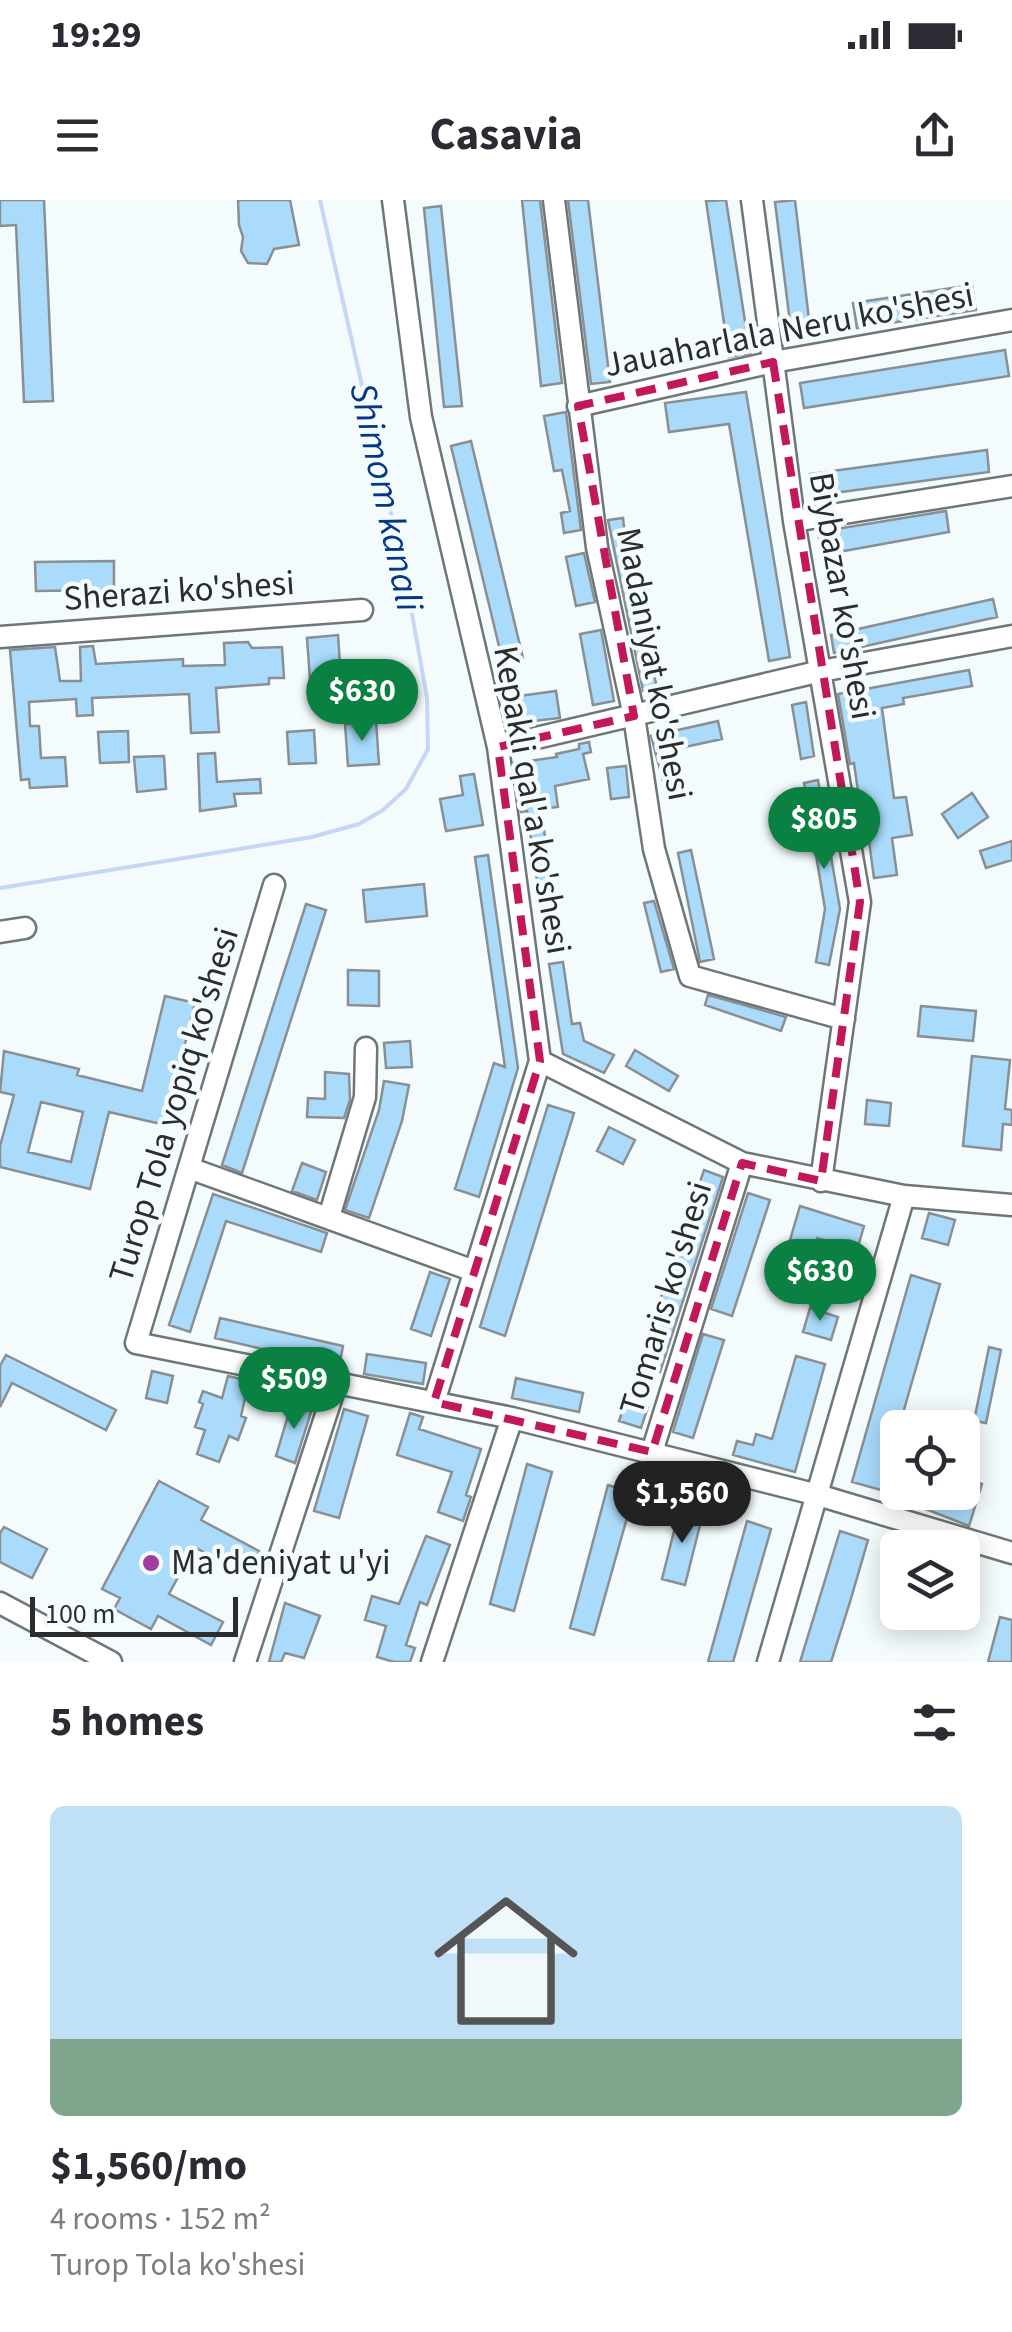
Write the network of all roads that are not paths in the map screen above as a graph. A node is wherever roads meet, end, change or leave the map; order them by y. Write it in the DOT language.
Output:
graph roads {
  1 [pos="392,200"];
  2 [pos="554,200"];
  3 [pos="752,200"];
  4 [pos="1012,320"];
  5 [pos="772,362"];
  6 [pos="578,406"];
  7 [pos="1012,486"];
  8 [pos="794,521"];
  9 [pos="362,610"];
  10 [pos="1012,636"];
  11 [pos="0,637"];
  12 [pos="821,672"];
  13 [pos="634,716"];
  14 [pos="498,747"];
  15 [pos="274,885"];
  16 [pos="25,928"];
  17 [pos="0,932"];
  18 [pos="844,1019"];
  19 [pos="366,1048"];
  20 [pos="540,1061"];
  21 [pos="742,1163"];
  22 [pos="189,1168"];
  23 [pos="822,1181"];
  24 [pos="904,1196"];
  25 [pos="1012,1205"];
  26 [pos="329,1217"];
  27 [pos="474,1271"];
  28 [pos="337,1382"];
  29 [pos="434,1402"];
  30 [pos="512,1418"];
  31 [pos="652,1452"];
  32 [pos="818,1495"];
  33 [pos="1012,1553"];
  34 [pos="0,1603"];
  35 [pos="111,1662"];
  36 [pos="244,1662"];
  37 [pos="432,1662"];
  38 [pos="768,1662"];
  1 -- 14 [label="street, Kepakli qal'a ko'shesi"];
  2 -- 6 [label="street, Madaniyat ko'shesi"];
  3 -- 5 [label="street, Biybazar ko'shesi"];
  4 -- 5 [label="street, Jauaharlala Neru ko'shesi"];
  5 -- 6 [label="street, Jauaharlala Neru ko'shesi"];
  5 -- 8 [label="street, Biybazar ko'shesi"];
  6 -- 13 [label="street, Madaniyat ko'shesi"];
  7 -- 8 [label="street"];
  8 -- 12 [label="street, Biybazar ko'shesi"];
  9 -- 11 [label="street, Sherazi ko'shesi"];
  10 -- 12 [label="street"];
  12 -- 13 [label="street"];
  12 -- 18 [label="street, Biybazar ko'shesi"];
  13 -- 14 [label="street"];
  13 -- 18 [label="street, Madaniyat ko'shesi"];
  14 -- 20 [label="street, Kepakli qal'a ko'shesi"];
  15 -- 22 [label="street, Turop Tola yopiq ko'shesi"];
  16 -- 17 [label="street"];
  18 -- 23 [label="street, Biybazar ko'shesi"];
  19 -- 26 [label="street"];
  20 -- 21 [label="street"];
  20 -- 27 [label="street, Kepakli qal'a ko'shesi"];
  21 -- 23 [label="street"];
  21 -- 31 [label="street, Tomaris ko'shesi"];
  22 -- 26 [label="street"];
  22 -- 28 [label="street, Turop Tola yopiq ko'shesi"];
  23 -- 24 [label="street"];
  24 -- 25 [label="street"];
  24 -- 32 [label="street"];
  26 -- 27 [label="street"];
  27 -- 29 [label="street, Kepakli qal'a ko'shesi"];
  28 -- 29 [label="street"];
  28 -- 36 [label="street"];
  29 -- 30 [label="street"];
  30 -- 31 [label="street"];
  30 -- 37 [label="street"];
  31 -- 32 [label="street"];
  32 -- 33 [label="street"];
  32 -- 38 [label="street"];
  34 -- 35 [label="street"];
}
